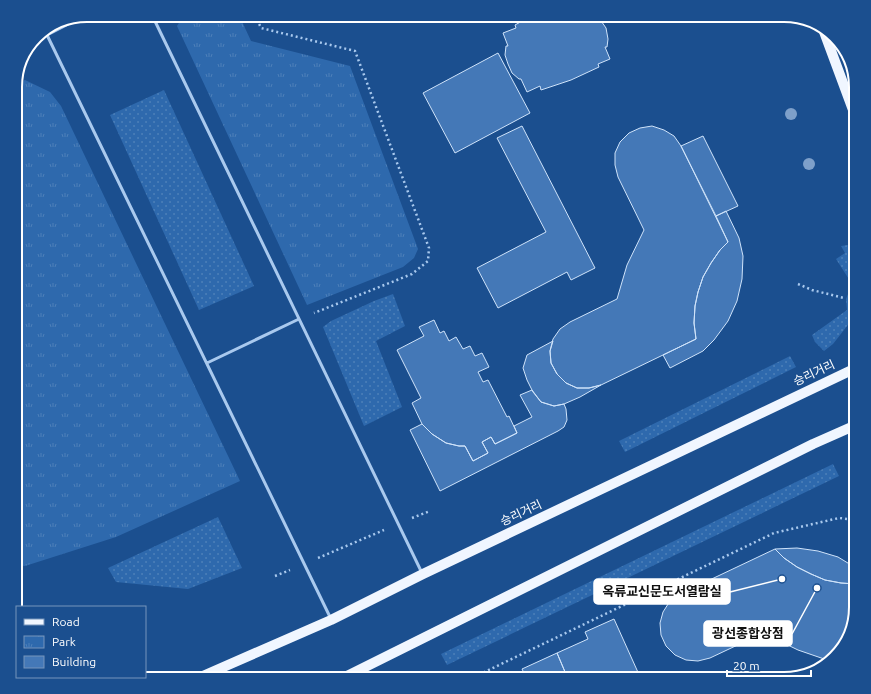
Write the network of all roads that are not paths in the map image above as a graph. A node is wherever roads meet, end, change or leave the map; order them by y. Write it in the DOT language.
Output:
graph roads {
  1 [pos="155,22"];
  2 [pos="67,25"];
  3 [pos="52,33"];
  4 [pos="47,35"];
  5 [pos="826,37"];
  6 [pos="849,99"];
  7 [pos="299,319"];
  8 [pos="207,363"];
  9 [pos="849,371"];
  10 [pos="849,428"];
  11 [pos="422,574"];
  12 [pos="331,620"];
  13 [pos="212,672"];
  14 [pos="355,672"];
  1 -- 7 [label="lane"];
  2 -- 3 [label="lane"];
  4 -- 8 [label="lane"];
  5 -- 6 [label="main road"];
  7 -- 8 [label="lane"];
  7 -- 11 [label="lane"];
  8 -- 12 [label="lane"];
  9 -- 11 [label="main road, 승리거리"];
  10 -- 14 [label="main road"];
  11 -- 12 [label="main road, 승리거리"];
  12 -- 13 [label="main road, 승리거리"];
}
